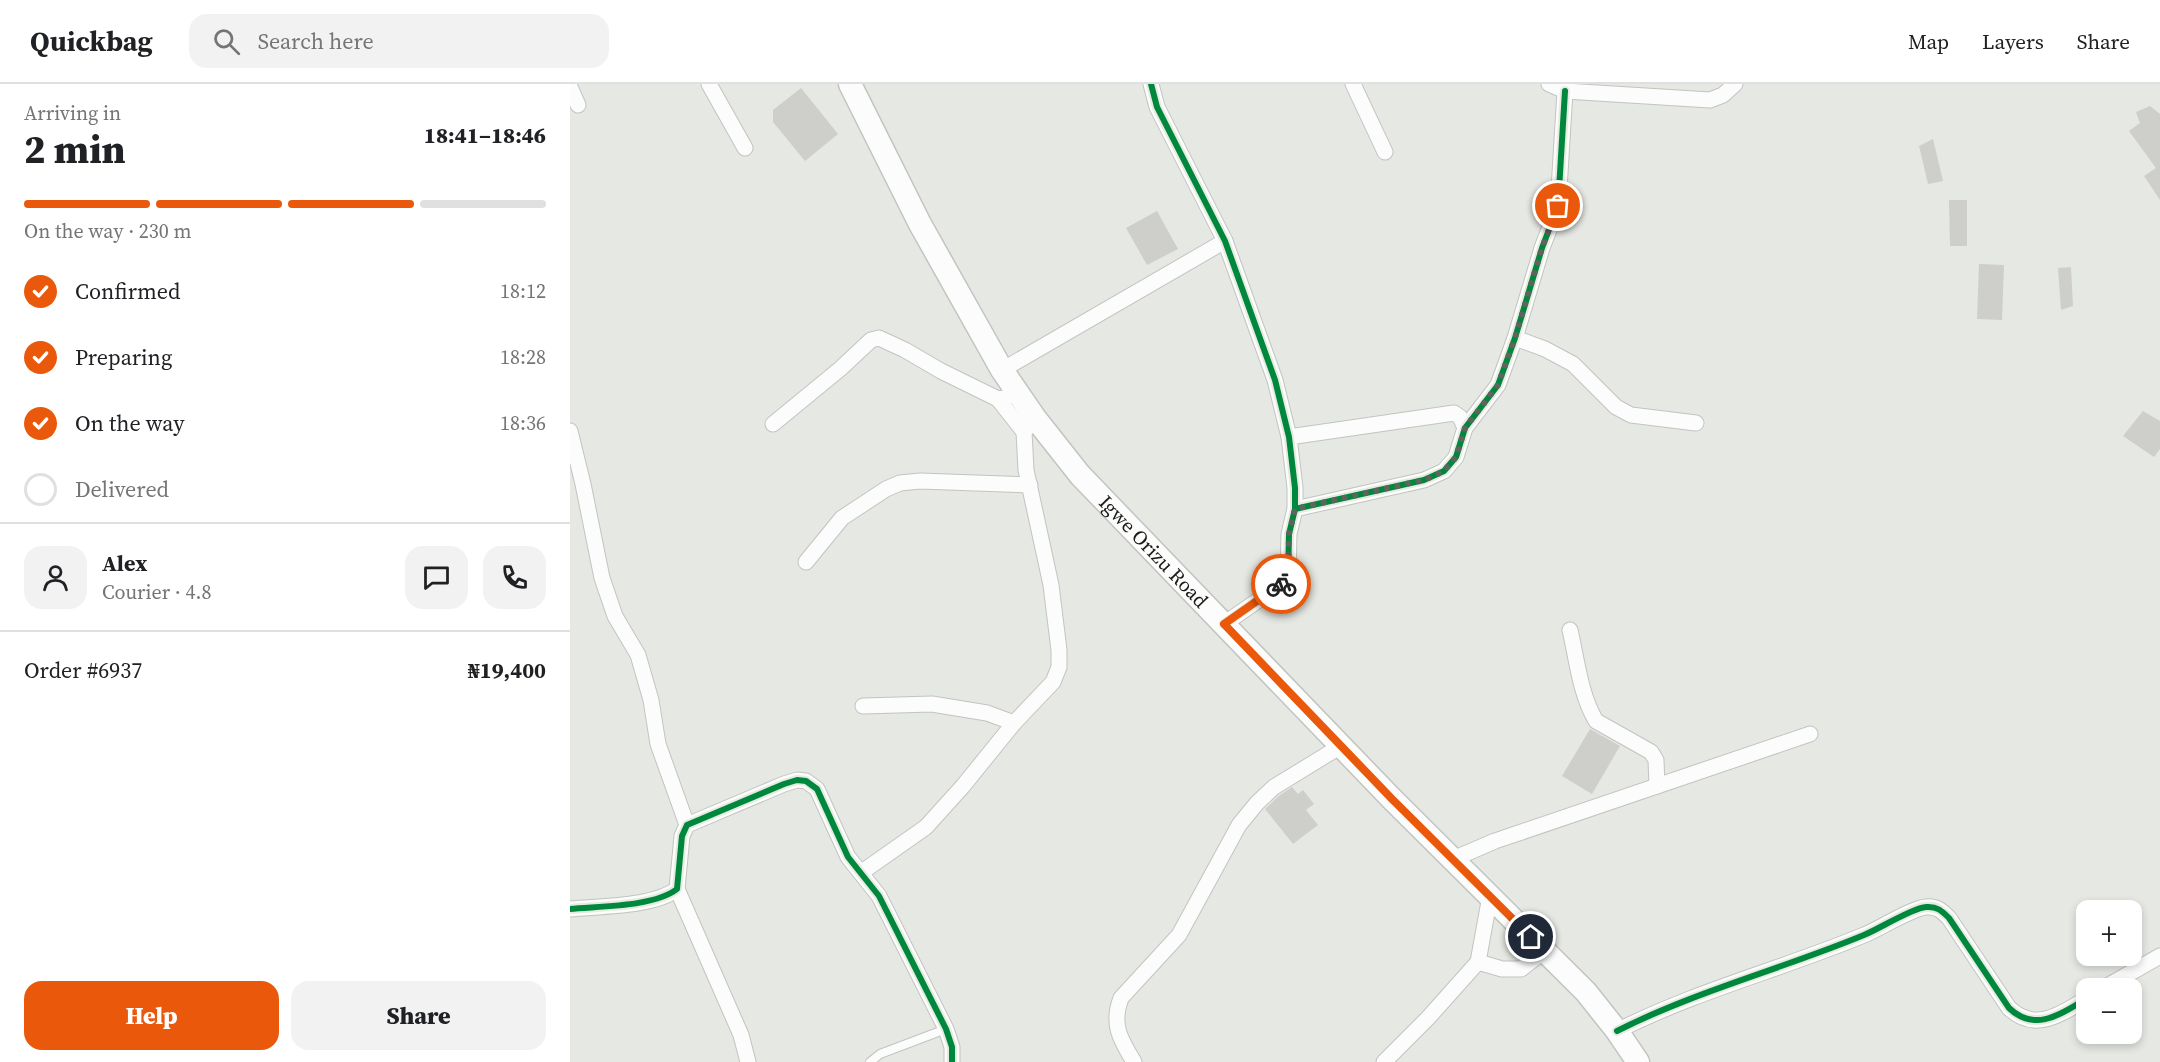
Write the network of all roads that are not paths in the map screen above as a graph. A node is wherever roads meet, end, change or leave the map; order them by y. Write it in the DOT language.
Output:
graph roads {
  1 [pos="709,84"];
  2 [pos="850,84"];
  3 [pos="1151,84"];
  4 [pos="1353,84"];
  5 [pos="1549,84"];
  6 [pos="1736,84"];
  7 [pos="570,87"];
  8 [pos="1565,91"];
  9 [pos="578,105"];
  10 [pos="745,148"];
  11 [pos="1385,152"];
  12 [pos="1225,241"];
  13 [pos="1515,338"];
  14 [pos="1002,370"];
  15 [pos="1007,395"];
  16 [pos="1696,423"];
  17 [pos="773,424"];
  18 [pos="1029,425"];
  19 [pos="1465,428"];
  20 [pos="570,431"];
  21 [pos="1288,437"];
  22 [pos="1030,485"];
  23 [pos="1295,509"];
  24 [pos="806,562"];
  25 [pos="1224,624"];
  26 [pos="1570,630"];
  27 [pos="863,706"];
  28 [pos="1014,723"];
  29 [pos="1810,734"];
  30 [pos="1341,746"];
  31 [pos="1657,786"];
  32 [pos="687,825"];
  33 [pos="1453,859"];
  34 [pos="862,873"];
  35 [pos="677,890"];
  36 [pos="1490,896"];
  37 [pos="570,909"];
  38 [pos="1545,950"];
  39 [pos="2160,956"];
  40 [pos="1478,963"];
  41 [pos="2122,978"];
  42 [pos="2076,1005"];
  43 [pos="946,1029"];
  44 [pos="1617,1031"];
  45 [pos="748,1062"];
  46 [pos="870,1062"];
  47 [pos="952,1062"];
  48 [pos="1134,1062"];
  49 [pos="1384,1062"];
  50 [pos="1638,1062"];
  1 -- 10 [label="street"];
  2 -- 14 [label="main road, Igwe Orizu Road"];
  3 -- 12 [label="street"];
  4 -- 11 [label="street"];
  5 -- 8 [label="street"];
  6 -- 8 [label="street"];
  7 -- 9 [label="street"];
  8 -- 13 [label="street"];
  12 -- 14 [label="street"];
  12 -- 21 [label="street"];
  13 -- 16 [label="street"];
  13 -- 19 [label="street"];
  14 -- 15 [label="main road, Igwe Orizu Road"];
  15 -- 17 [label="street"];
  15 -- 18 [label="main road, Igwe Orizu Road"];
  18 -- 22 [label="street"];
  18 -- 25 [label="main road, Igwe Orizu Road"];
  19 -- 21 [label="street"];
  19 -- 23 [label="street"];
  20 -- 32 [label="street"];
  21 -- 23 [label="street"];
  22 -- 24 [label="street"];
  22 -- 28 [label="street"];
  23 -- 25 [label="street"];
  25 -- 30 [label="main road, Igwe Orizu Road"];
  26 -- 31 [label="street"];
  27 -- 28 [label="street"];
  28 -- 34 [label="street"];
  29 -- 31 [label="street"];
  30 -- 33 [label="main road, Igwe Orizu Road"];
  30 -- 48 [label="street"];
  31 -- 33 [label="street"];
  32 -- 34 [label="street"];
  32 -- 35 [label="street"];
  33 -- 36 [label="main road, Igwe Orizu Road"];
  34 -- 43 [label="street"];
  35 -- 37 [label="street"];
  35 -- 45 [label="street"];
  36 -- 38 [label="main road, Igwe Orizu Road"];
  36 -- 40 [label="street"];
  38 -- 40 [label="street"];
  38 -- 44 [label="main road, Igwe Orizu Road"];
  39 -- 41 [label="street"];
  40 -- 49 [label="street"];
  42 -- 44 [label="street"];
  43 -- 46 [label="lane"];
  43 -- 47 [label="street"];
  44 -- 50 [label="main road, Igwe Orizu Road"];
}
